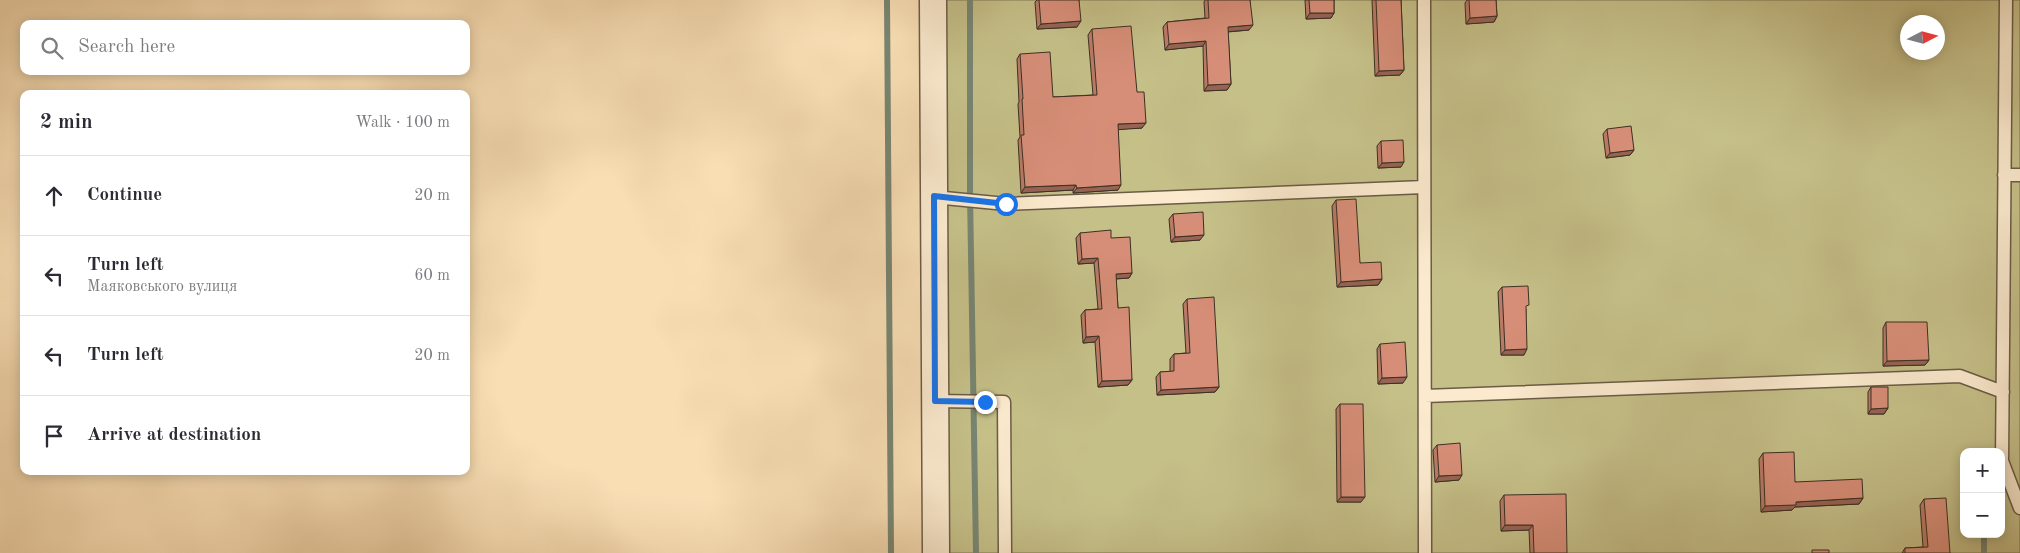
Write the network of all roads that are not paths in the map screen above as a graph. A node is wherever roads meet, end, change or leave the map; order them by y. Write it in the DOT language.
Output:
graph roads {
  1 [pos="933,0"];
  2 [pos="1424,0"];
  3 [pos="2006,0"];
  4 [pos="2004,175"];
  5 [pos="2020,175"];
  6 [pos="1424,187"];
  7 [pos="934,196"];
  8 [pos="2003,392"];
  9 [pos="1425,396"];
  10 [pos="945,401"];
  11 [pos="2020,508"];
  12 [pos="936,553"];
  13 [pos="1005,553"];
  14 [pos="1425,553"];
  1 -- 7 [label="street"];
  2 -- 6 [label="lane"];
  3 -- 4 [label="lane"];
  4 -- 5 [label="lane"];
  4 -- 8 [label="lane"];
  6 -- 7 [label="lane"];
  6 -- 9 [label="lane"];
  7 -- 10 [label="street"];
  8 -- 9 [label="lane"];
  8 -- 11 [label="lane"];
  9 -- 14 [label="lane"];
  10 -- 12 [label="street"];
  10 -- 13 [label="lane"];
}
